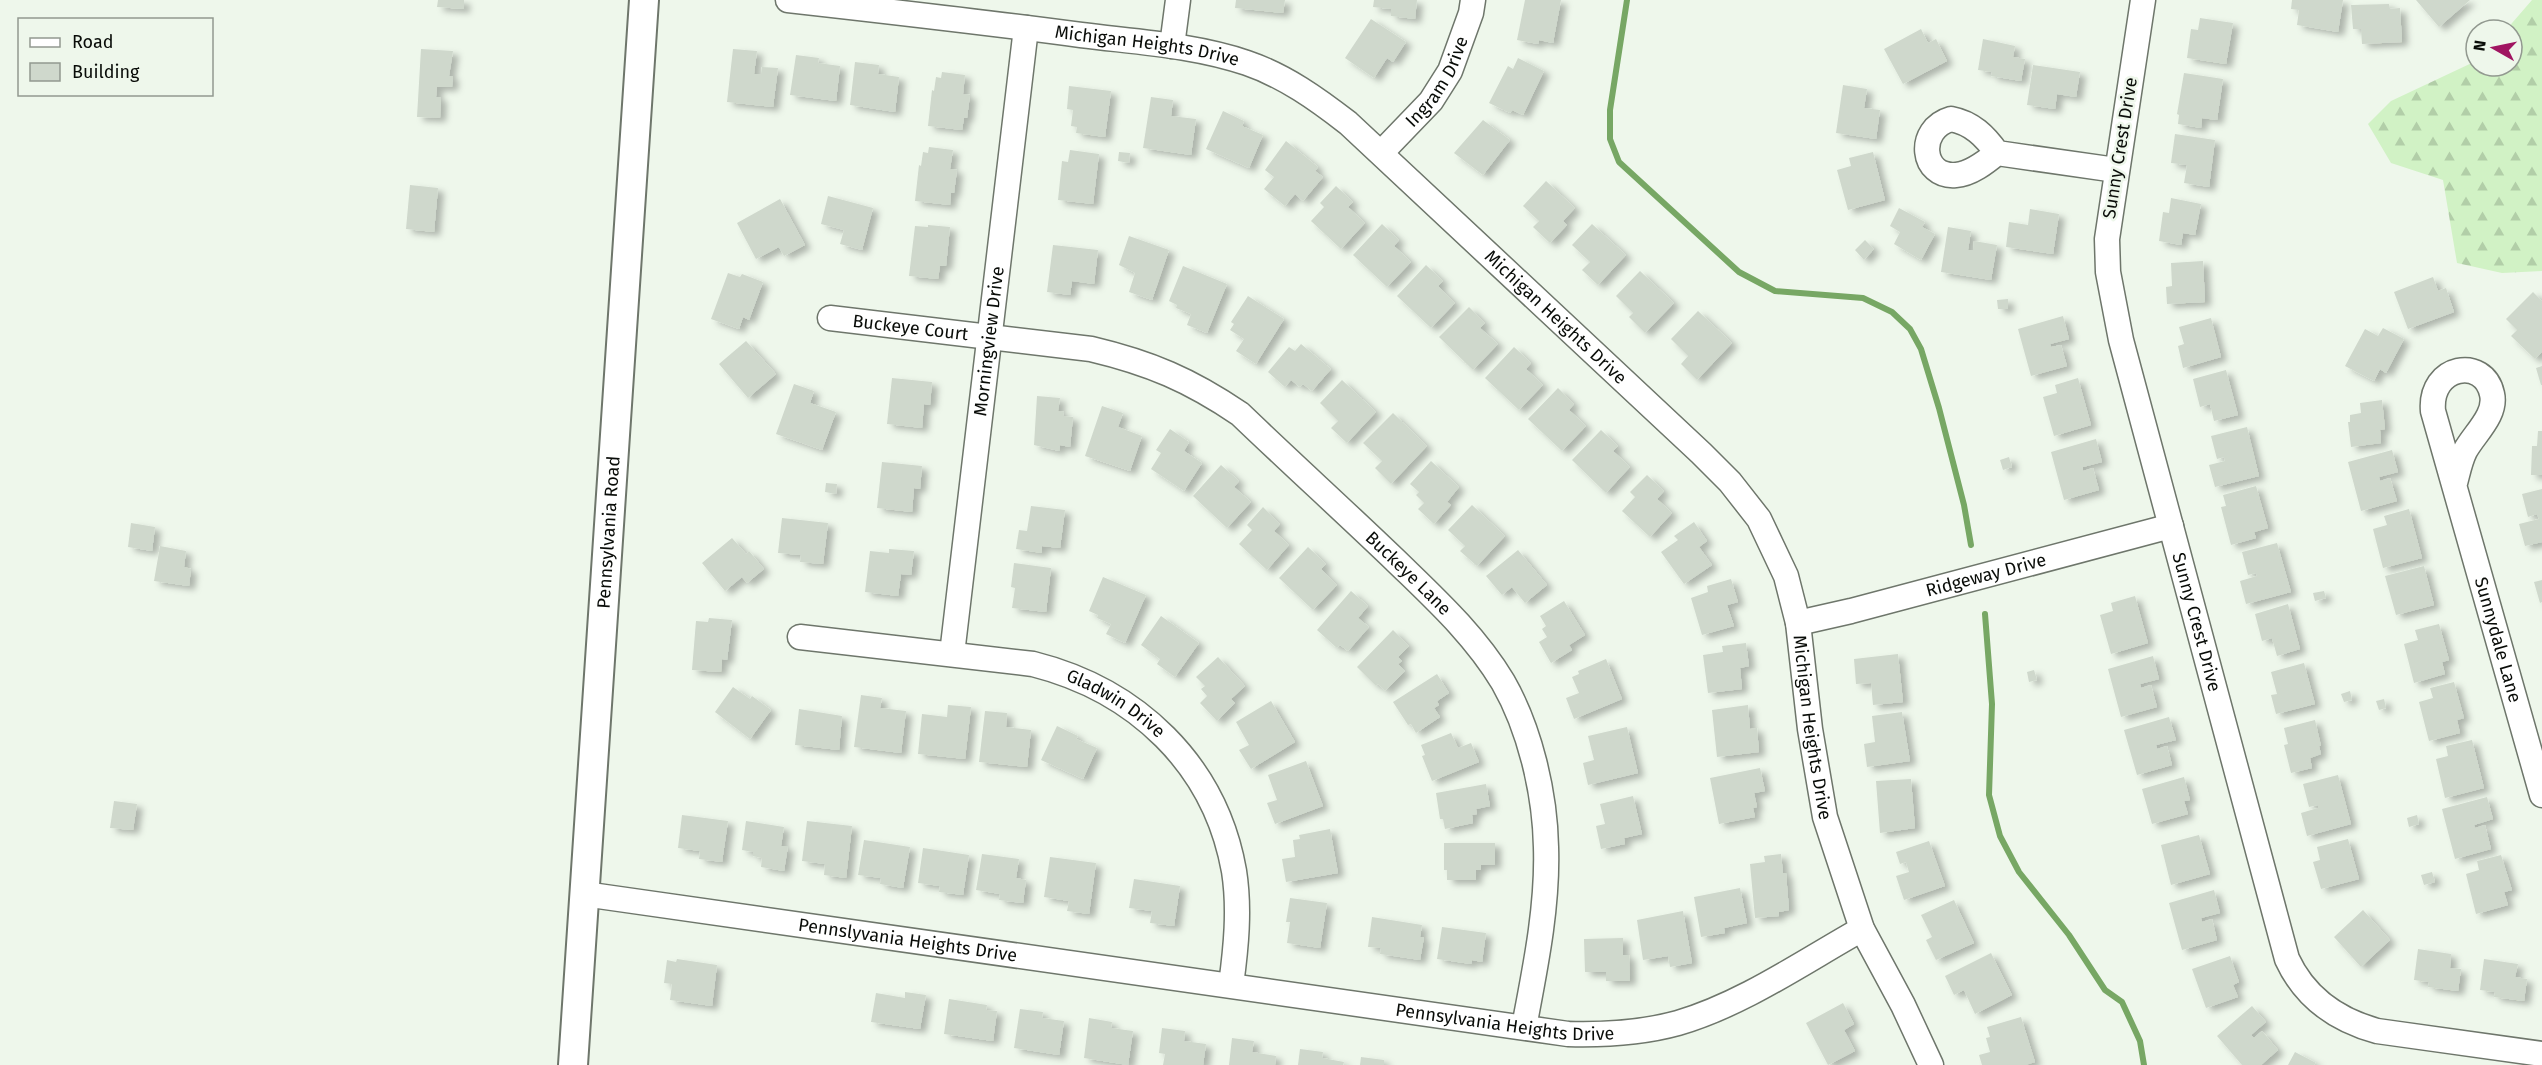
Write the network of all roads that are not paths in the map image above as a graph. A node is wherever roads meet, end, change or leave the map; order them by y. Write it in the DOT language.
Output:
graph roads {
  1 [pos="645,0"];
  2 [pos="788,0"];
  3 [pos="1178,0"];
  4 [pos="1473,0"];
  5 [pos="2143,0"];
  6 [pos="1026,28"];
  7 [pos="1172,46"];
  8 [pos="1381,153"];
  9 [pos="1997,153"];
  10 [pos="2116,170"];
  11 [pos="830,318"];
  12 [pos="990,337"];
  13 [pos="2455,483"];
  14 [pos="2171,526"];
  15 [pos="1798,622"];
  16 [pos="800,637"];
  17 [pos="952,654"];
  18 [pos="2542,795"];
  19 [pos="584,894"];
  20 [pos="1862,929"];
  21 [pos="1231,985"];
  22 [pos="1524,1027"];
  23 [pos="2542,1054"];
  24 [pos="573,1065"];
  25 [pos="1931,1065"];
  1 -- 19 [label="street, Pennsylvania Road"];
  2 -- 6 [label="street, Michigan Heights Drive"];
  3 -- 7 [label="street"];
  4 -- 8 [label="street, Ingram Drive"];
  5 -- 10 [label="street, Sunny Crest Drive"];
  6 -- 7 [label="street, Michigan Heights Drive"];
  6 -- 12 [label="street, Morningview Drive"];
  7 -- 8 [label="street, Michigan Heights Drive"];
  8 -- 15 [label="street, Michigan Heights Drive"];
  9 -- 10 [label="street"];
  10 -- 14 [label="street, Sunny Crest Drive"];
  11 -- 12 [label="street, Buckeye Court"];
  12 -- 17 [label="street, Morningview Drive"];
  12 -- 22 [label="street, Buckeye Lane"];
  13 -- 18 [label="street, Sunnydale Lane"];
  14 -- 15 [label="street, Ridgeway Drive"];
  14 -- 23 [label="street, Sunny Crest Drive"];
  15 -- 20 [label="street, Michigan Heights Drive"];
  16 -- 17 [label="street, Gladwin Drive"];
  17 -- 21 [label="street, Gladwin Drive"];
  19 -- 21 [label="street, Pennslyvania Heights Drive"];
  19 -- 24 [label="street, Pennsylvania Road"];
  20 -- 22 [label="street, Pennsylvania Heights Drive"];
  20 -- 25 [label="street, Michigan Heights Drive"];
  21 -- 22 [label="street, Pennsylvania Heights Drive"];
}
